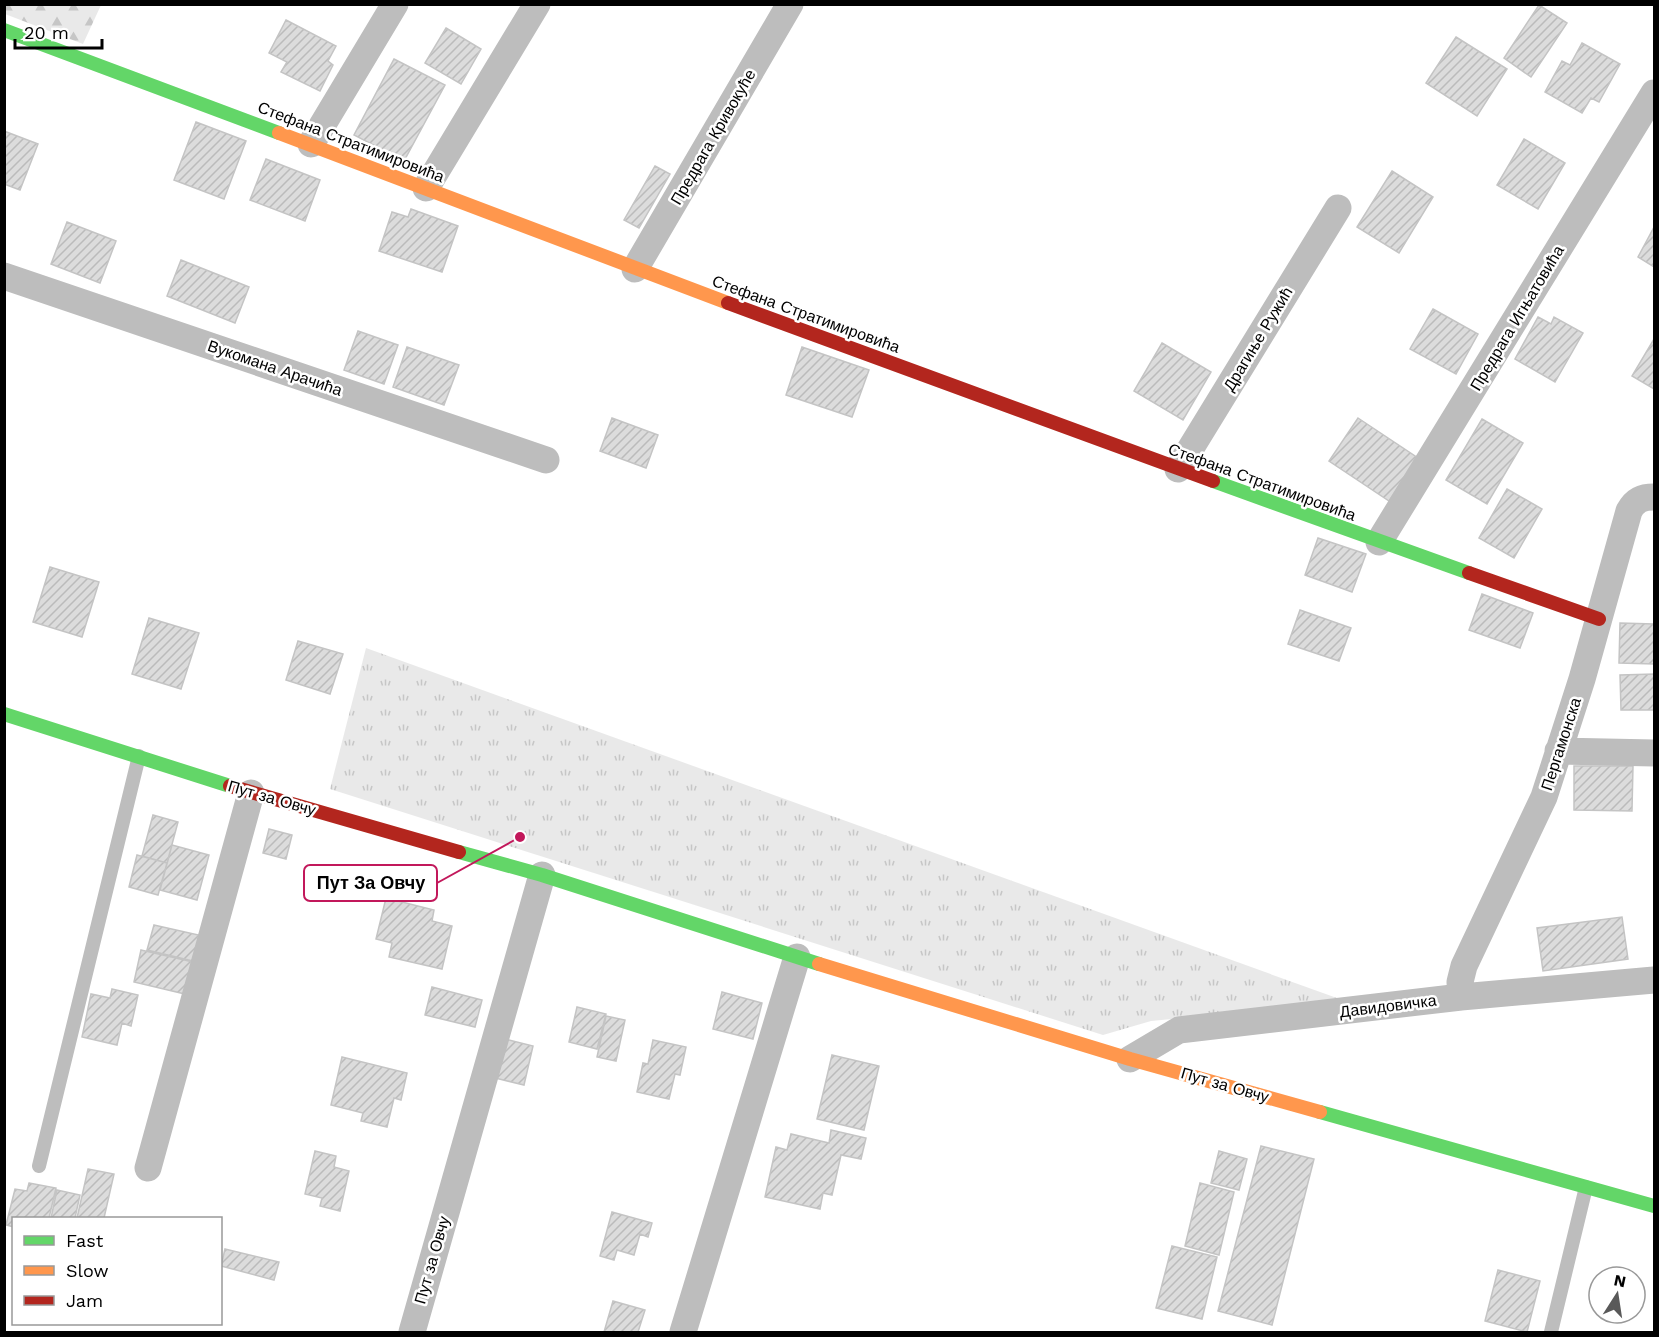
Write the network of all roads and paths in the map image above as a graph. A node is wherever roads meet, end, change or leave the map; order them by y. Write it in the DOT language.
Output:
graph roads {
  1 [pos="395,4"];
  2 [pos="537,4"];
  3 [pos="790,4"];
  4 [pos="4,30"];
  5 [pos="1654,93"];
  6 [pos="311,144"];
  7 [pos="426,188"];
  8 [pos="1338,208"];
  9 [pos="635,269"];
  10 [pos="4,276"];
  11 [pos="546,460"];
  12 [pos="1178,470"];
  13 [pos="1654,497"];
  14 [pos="1380,542"];
  15 [pos="1599,619"];
  16 [pos="4,714"];
  17 [pos="1558,751"];
  18 [pos="1654,753"];
  19 [pos="139,756"];
  20 [pos="251,793"];
  21 [pos="542,875"];
  22 [pos="797,957"];
  23 [pos="1654,980"];
  24 [pos="1461,997"];
  25 [pos="1130,1059"];
  26 [pos="39,1166"];
  27 [pos="148,1168"];
  28 [pos="1586,1187"];
  29 [pos="1654,1206"];
  30 [pos="412,1332"];
  31 [pos="683,1332"];
  32 [pos="1551,1332"];
  1 -- 6 [label="street"];
  2 -- 7 [label="street"];
  3 -- 9 [label="street, Предрага Кривокуће"];
  4 -- 6 [label="street, Стефана Стратимировића"];
  5 -- 14 [label="street, Предрага Игњатовића"];
  6 -- 7 [label="street, Стефана Стратимировића"];
  7 -- 9 [label="street, Стефана Стратимировића"];
  8 -- 12 [label="street, Драгиње Ружић"];
  9 -- 12 [label="street, Стефана Стратимировића"];
  10 -- 11 [label="street, Вукомана Арачића"];
  12 -- 14 [label="street, Стефана Стратимировића"];
  13 -- 15 [label="street, Пергамонска"];
  14 -- 15 [label="street, Стефана Стратимировића"];
  15 -- 17 [label="street, Пергамонска"];
  16 -- 19 [label="street, Пут за Овчу"];
  17 -- 18 [label="street"];
  17 -- 24 [label="street, Пергамонска"];
  19 -- 20 [label="street, Пут за Овчу"];
  19 -- 26 [label="lane"];
  20 -- 21 [label="street, Пут за Овчу"];
  20 -- 27 [label="street"];
  21 -- 22 [label="street, Пут за Овчу"];
  21 -- 30 [label="street, Пут за Овчу"];
  22 -- 25 [label="street, Пут за Овчу"];
  22 -- 31 [label="street"];
  23 -- 24 [label="street, Давидовичка"];
  24 -- 25 [label="street, Давидовичка"];
  25 -- 28 [label="street, Пут за Овчу"];
  28 -- 29 [label="street, Пут за Овчу"];
  28 -- 32 [label="lane"];
}
